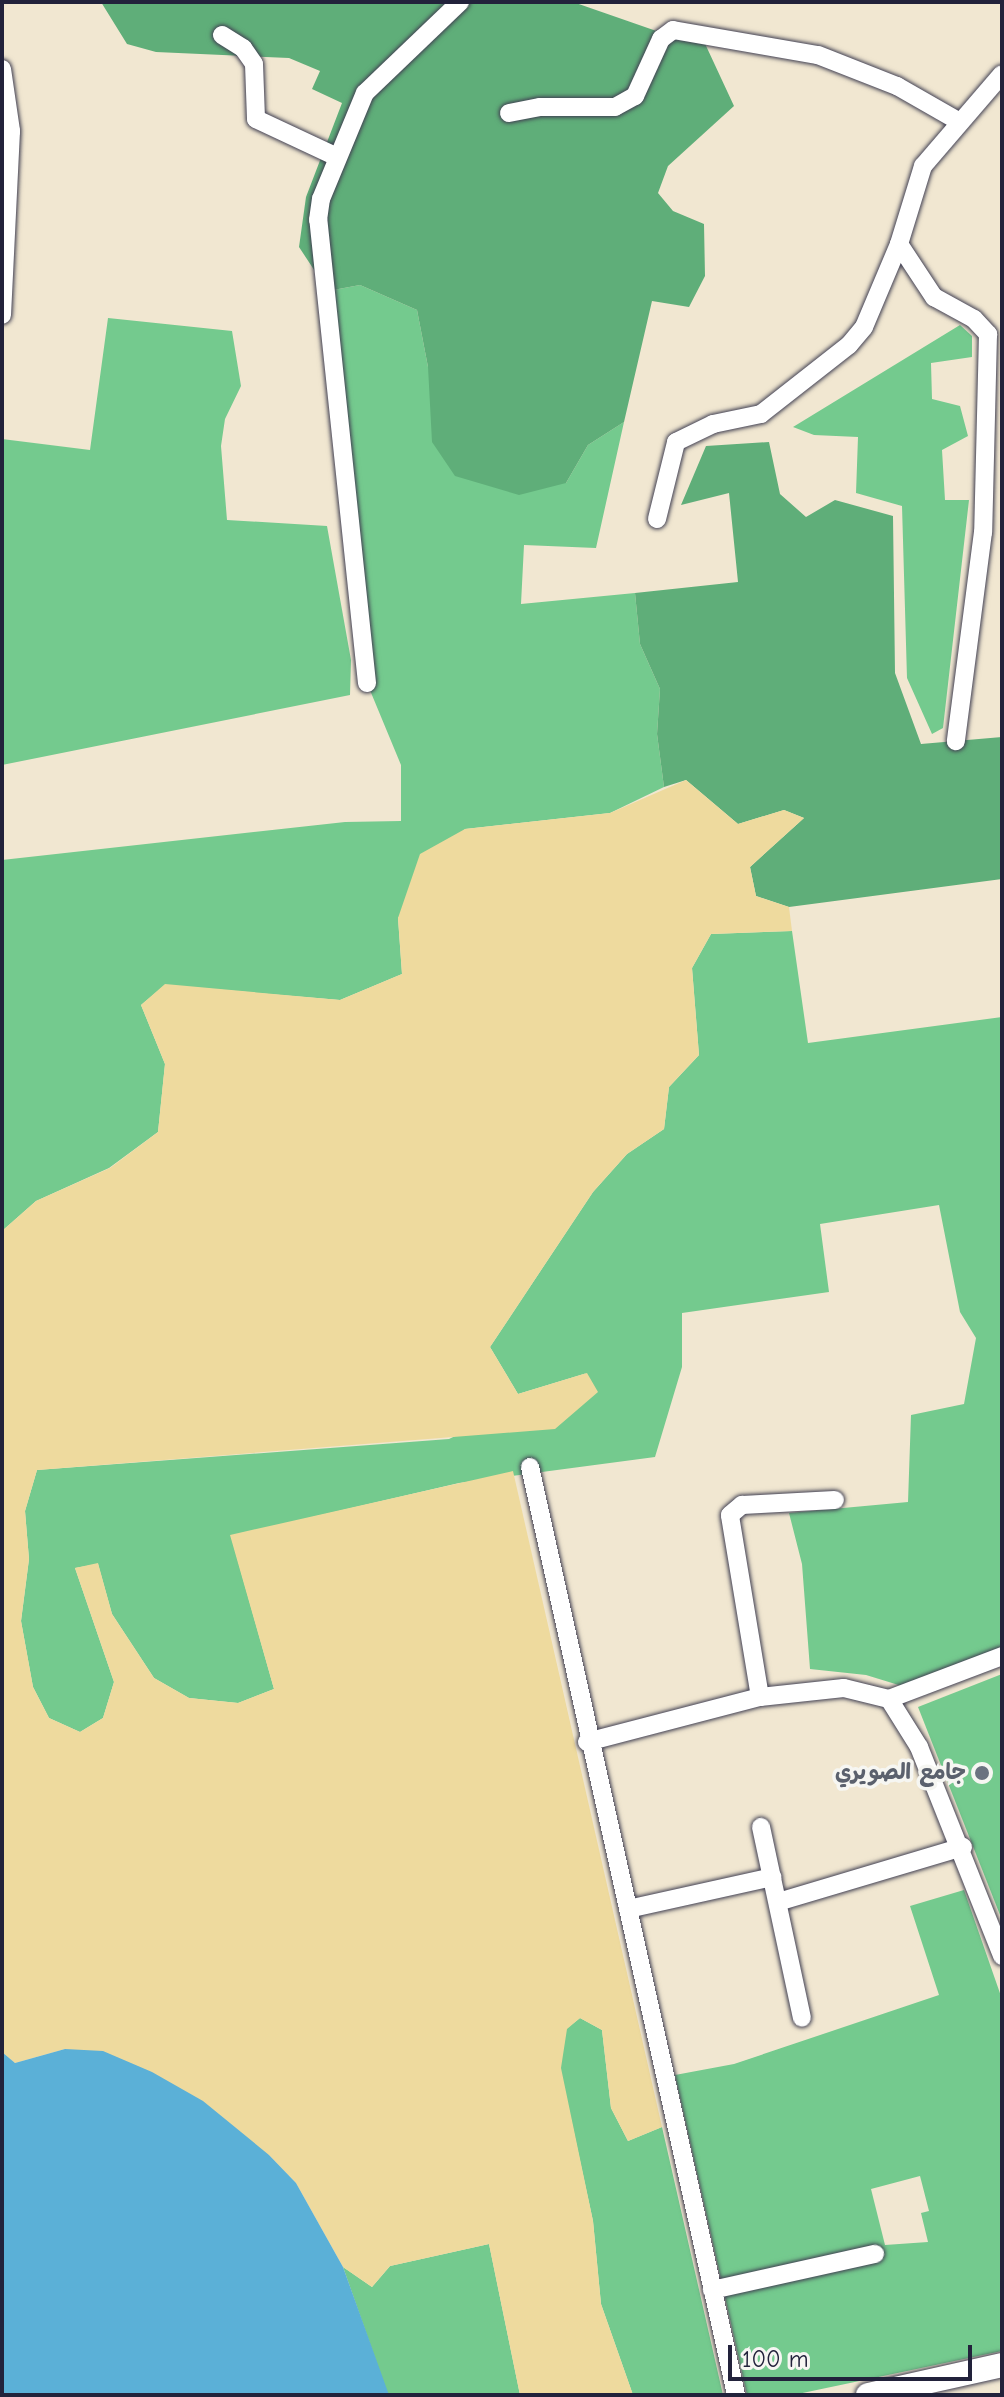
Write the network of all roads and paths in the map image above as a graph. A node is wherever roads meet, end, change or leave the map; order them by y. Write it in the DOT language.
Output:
graph roads {
  1 [pos="460,2"];
  2 [pos="222,35"];
  3 [pos="2,69"];
  4 [pos="1002,74"];
  5 [pos="509,113"];
  6 [pos="958,121"];
  7 [pos="337,157"];
  8 [pos="899,244"];
  9 [pos="2,315"];
  10 [pos="657,519"];
  11 [pos="367,683"];
  12 [pos="956,741"];
  13 [pos="530,1467"];
  14 [pos="835,1500"];
  15 [pos="1002,1656"];
  16 [pos="760,1697"];
  17 [pos="889,1699"];
  18 [pos="587,1742"];
  19 [pos="761,1827"];
  20 [pos="963,1847"];
  21 [pos="772,1877"];
  22 [pos="778,1902"];
  23 [pos="628,1909"];
  24 [pos="1002,1956"];
  25 [pos="802,2018"];
  26 [pos="875,2254"];
  27 [pos="712,2290"];
  28 [pos="1002,2365"];
  29 [pos="736,2395"];
  30 [pos="868,2395"];
  1 -- 7 [label="street"];
  2 -- 7 [label="street"];
  3 -- 9 [label="street"];
  4 -- 6 [label="street"];
  5 -- 6 [label="street"];
  6 -- 8 [label="street"];
  7 -- 11 [label="street"];
  8 -- 10 [label="street"];
  8 -- 12 [label="street"];
  13 -- 18 [label="street"];
  14 -- 16 [label="street"];
  15 -- 17 [label="street"];
  16 -- 17 [label="street"];
  16 -- 18 [label="street"];
  17 -- 20 [label="street"];
  18 -- 23 [label="street"];
  19 -- 21 [label="street"];
  20 -- 22 [label="street"];
  20 -- 24 [label="street"];
  21 -- 22 [label="street"];
  21 -- 23 [label="street"];
  22 -- 25 [label="street"];
  23 -- 27 [label="street"];
  26 -- 27 [label="street"];
  27 -- 29 [label="street"];
  28 -- 30 [label="main road"];
}
